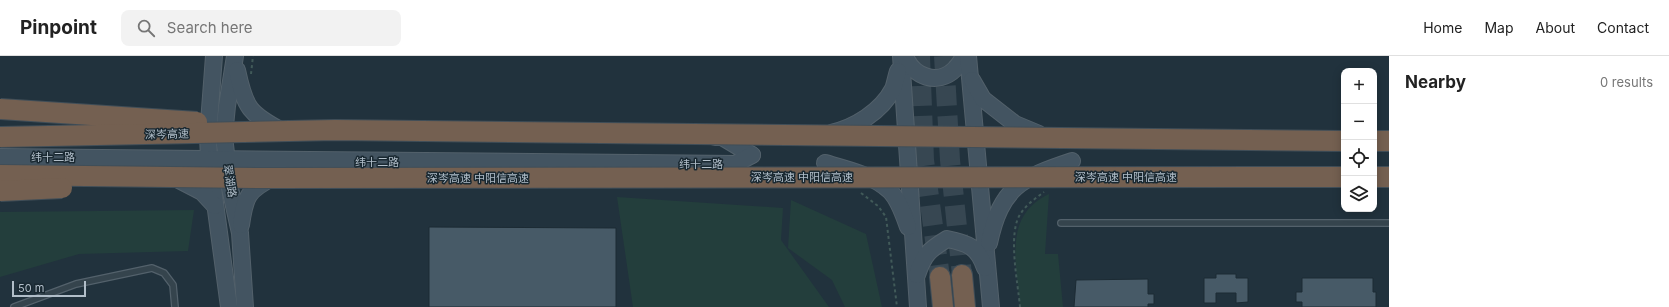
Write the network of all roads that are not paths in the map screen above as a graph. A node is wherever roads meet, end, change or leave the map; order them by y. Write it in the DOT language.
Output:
graph roads {
  1 [pos="214,56"];
  2 [pos="963,56"];
  3 [pos="968,56"];
  4 [pos="902,57"];
  5 [pos="235,59"];
  6 [pos="212,75"];
  7 [pos="969,75"];
  8 [pos="0,109"];
  9 [pos="335,130"];
  10 [pos="1039,134"];
  11 [pos="0,136"];
  12 [pos="95,136"];
  13 [pos="208,136"];
  14 [pos="224,136"];
  15 [pos="292,136"];
  16 [pos="810,137"];
  17 [pos="1341,141"];
  18 [pos="1377,141"];
  19 [pos="1389,141"];
  20 [pos="0,157"];
  21 [pos="138,158"];
  22 [pos="209,158"];
  23 [pos="227,160"];
  24 [pos="305,161"];
  25 [pos="1072,161"];
  26 [pos="825,164"];
  27 [pos="0,175"];
  28 [pos="1389,176"];
  29 [pos="1341,177"];
  30 [pos="1377,177"];
  31 [pos="260,178"];
  32 [pos="0,191"];
  33 [pos="215,206"];
  34 [pos="1061,223"];
  35 [pos="1389,223"];
  36 [pos="240,233"];
  37 [pos="913,240"];
  38 [pos="987,266"];
  39 [pos="962,275"];
  40 [pos="940,277"];
  41 [pos="916,280"];
  42 [pos="14,307"];
  43 [pos="175,307"];
  44 [pos="229,307"];
  45 [pos="244,307"];
  46 [pos="918,307"];
  47 [pos="943,307"];
  48 [pos="965,307"];
  49 [pos="991,307"];
  1 -- 6 [label="street, 翠湖路"];
  2 -- 4 [label="street"];
  3 -- 7 [label="street"];
  4 -- 16 [label="street"];
  4 -- 37 [label="street"];
  5 -- 14 [label="street, 翠湖路"];
  5 -- 15 [label="street"];
  6 -- 12 [label="street"];
  6 -- 13 [label="street, 翠湖路"];
  7 -- 10 [label="street"];
  7 -- 38 [label="street"];
  8 -- 9 [label="highway, bridge"];
  9 -- 11 [label="highway, 深岑高速, bridge"];
  9 -- 17 [label="highway, bridge"];
  11 -- 12 [label="street"];
  12 -- 13 [label="street"];
  13 -- 14 [label="street"];
  13 -- 22 [label="street, 翠湖路"];
  14 -- 15 [label="street"];
  14 -- 23 [label="street, 翠湖路"];
  15 -- 24 [label="street, 纬十二路"];
  18 -- 19 [label="highway"];
  20 -- 21 [label="street, 纬十二路"];
  21 -- 22 [label="street, 纬十二路"];
  21 -- 33 [label="street"];
  22 -- 23 [label="street, 纬十二路"];
  22 -- 33 [label="street, 翠湖路"];
  23 -- 24 [label="street, 纬十二路"];
  23 -- 36 [label="street, 翠湖路"];
  24 -- 36 [label="street"];
  25 -- 38 [label="street"];
  26 -- 37 [label="street"];
  27 -- 31 [label="highway, bridge"];
  28 -- 30 [label="highway"];
  29 -- 31 [label="highway, 深岑高速 中阳信高速, bridge"];
  31 -- 32 [label="highway, bridge"];
  33 -- 44 [label="street, 翠湖路"];
  34 -- 35 [label="lane"];
  36 -- 45 [label="street, 翠湖路"];
  37 -- 41 [label="street"];
  38 -- 41 [label="street"];
  38 -- 49 [label="street"];
  39 -- 48 [label="highway"];
  40 -- 47 [label="highway"];
  41 -- 46 [label="street"];
  42 -- 43 [label="lane"];
}
